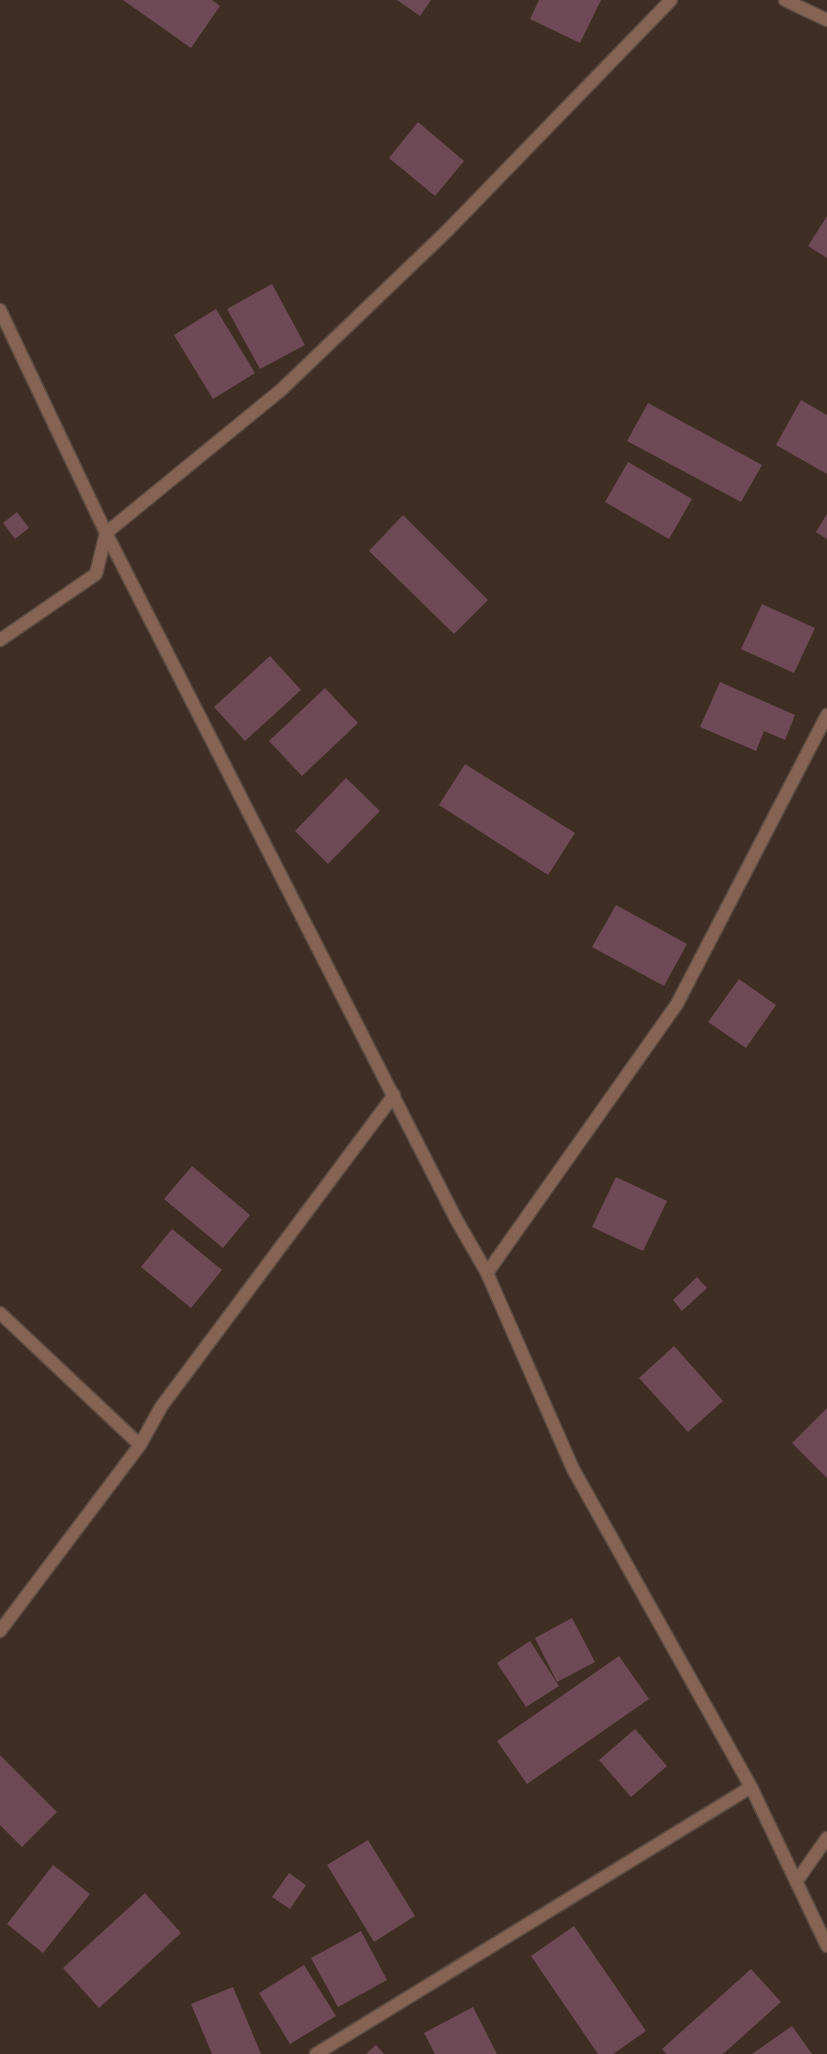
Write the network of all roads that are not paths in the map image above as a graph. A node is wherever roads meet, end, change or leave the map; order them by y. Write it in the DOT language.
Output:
graph roads {
  1 [pos="671,0"];
  2 [pos="785,0"];
  3 [pos="827,20"];
  4 [pos="0,310"];
  5 [pos="106,533"];
  6 [pos="0,640"];
  7 [pos="827,715"];
  8 [pos="394,1095"];
  9 [pos="487,1273"];
  10 [pos="0,1314"];
  11 [pos="140,1445"];
  12 [pos="0,1631"];
  13 [pos="752,1787"];
  14 [pos="827,1838"];
  15 [pos="796,1882"];
  16 [pos="827,1946"];
  17 [pos="316,2054"];
  1 -- 5 [label="street"];
  2 -- 3 [label="street"];
  4 -- 5 [label="street"];
  5 -- 6 [label="street"];
  5 -- 8 [label="street"];
  7 -- 9 [label="street"];
  8 -- 9 [label="street"];
  8 -- 11 [label="street"];
  9 -- 13 [label="street"];
  10 -- 11 [label="street"];
  11 -- 12 [label="street"];
  13 -- 15 [label="street"];
  13 -- 17 [label="street"];
  14 -- 15 [label="street"];
  15 -- 16 [label="street"];
}
